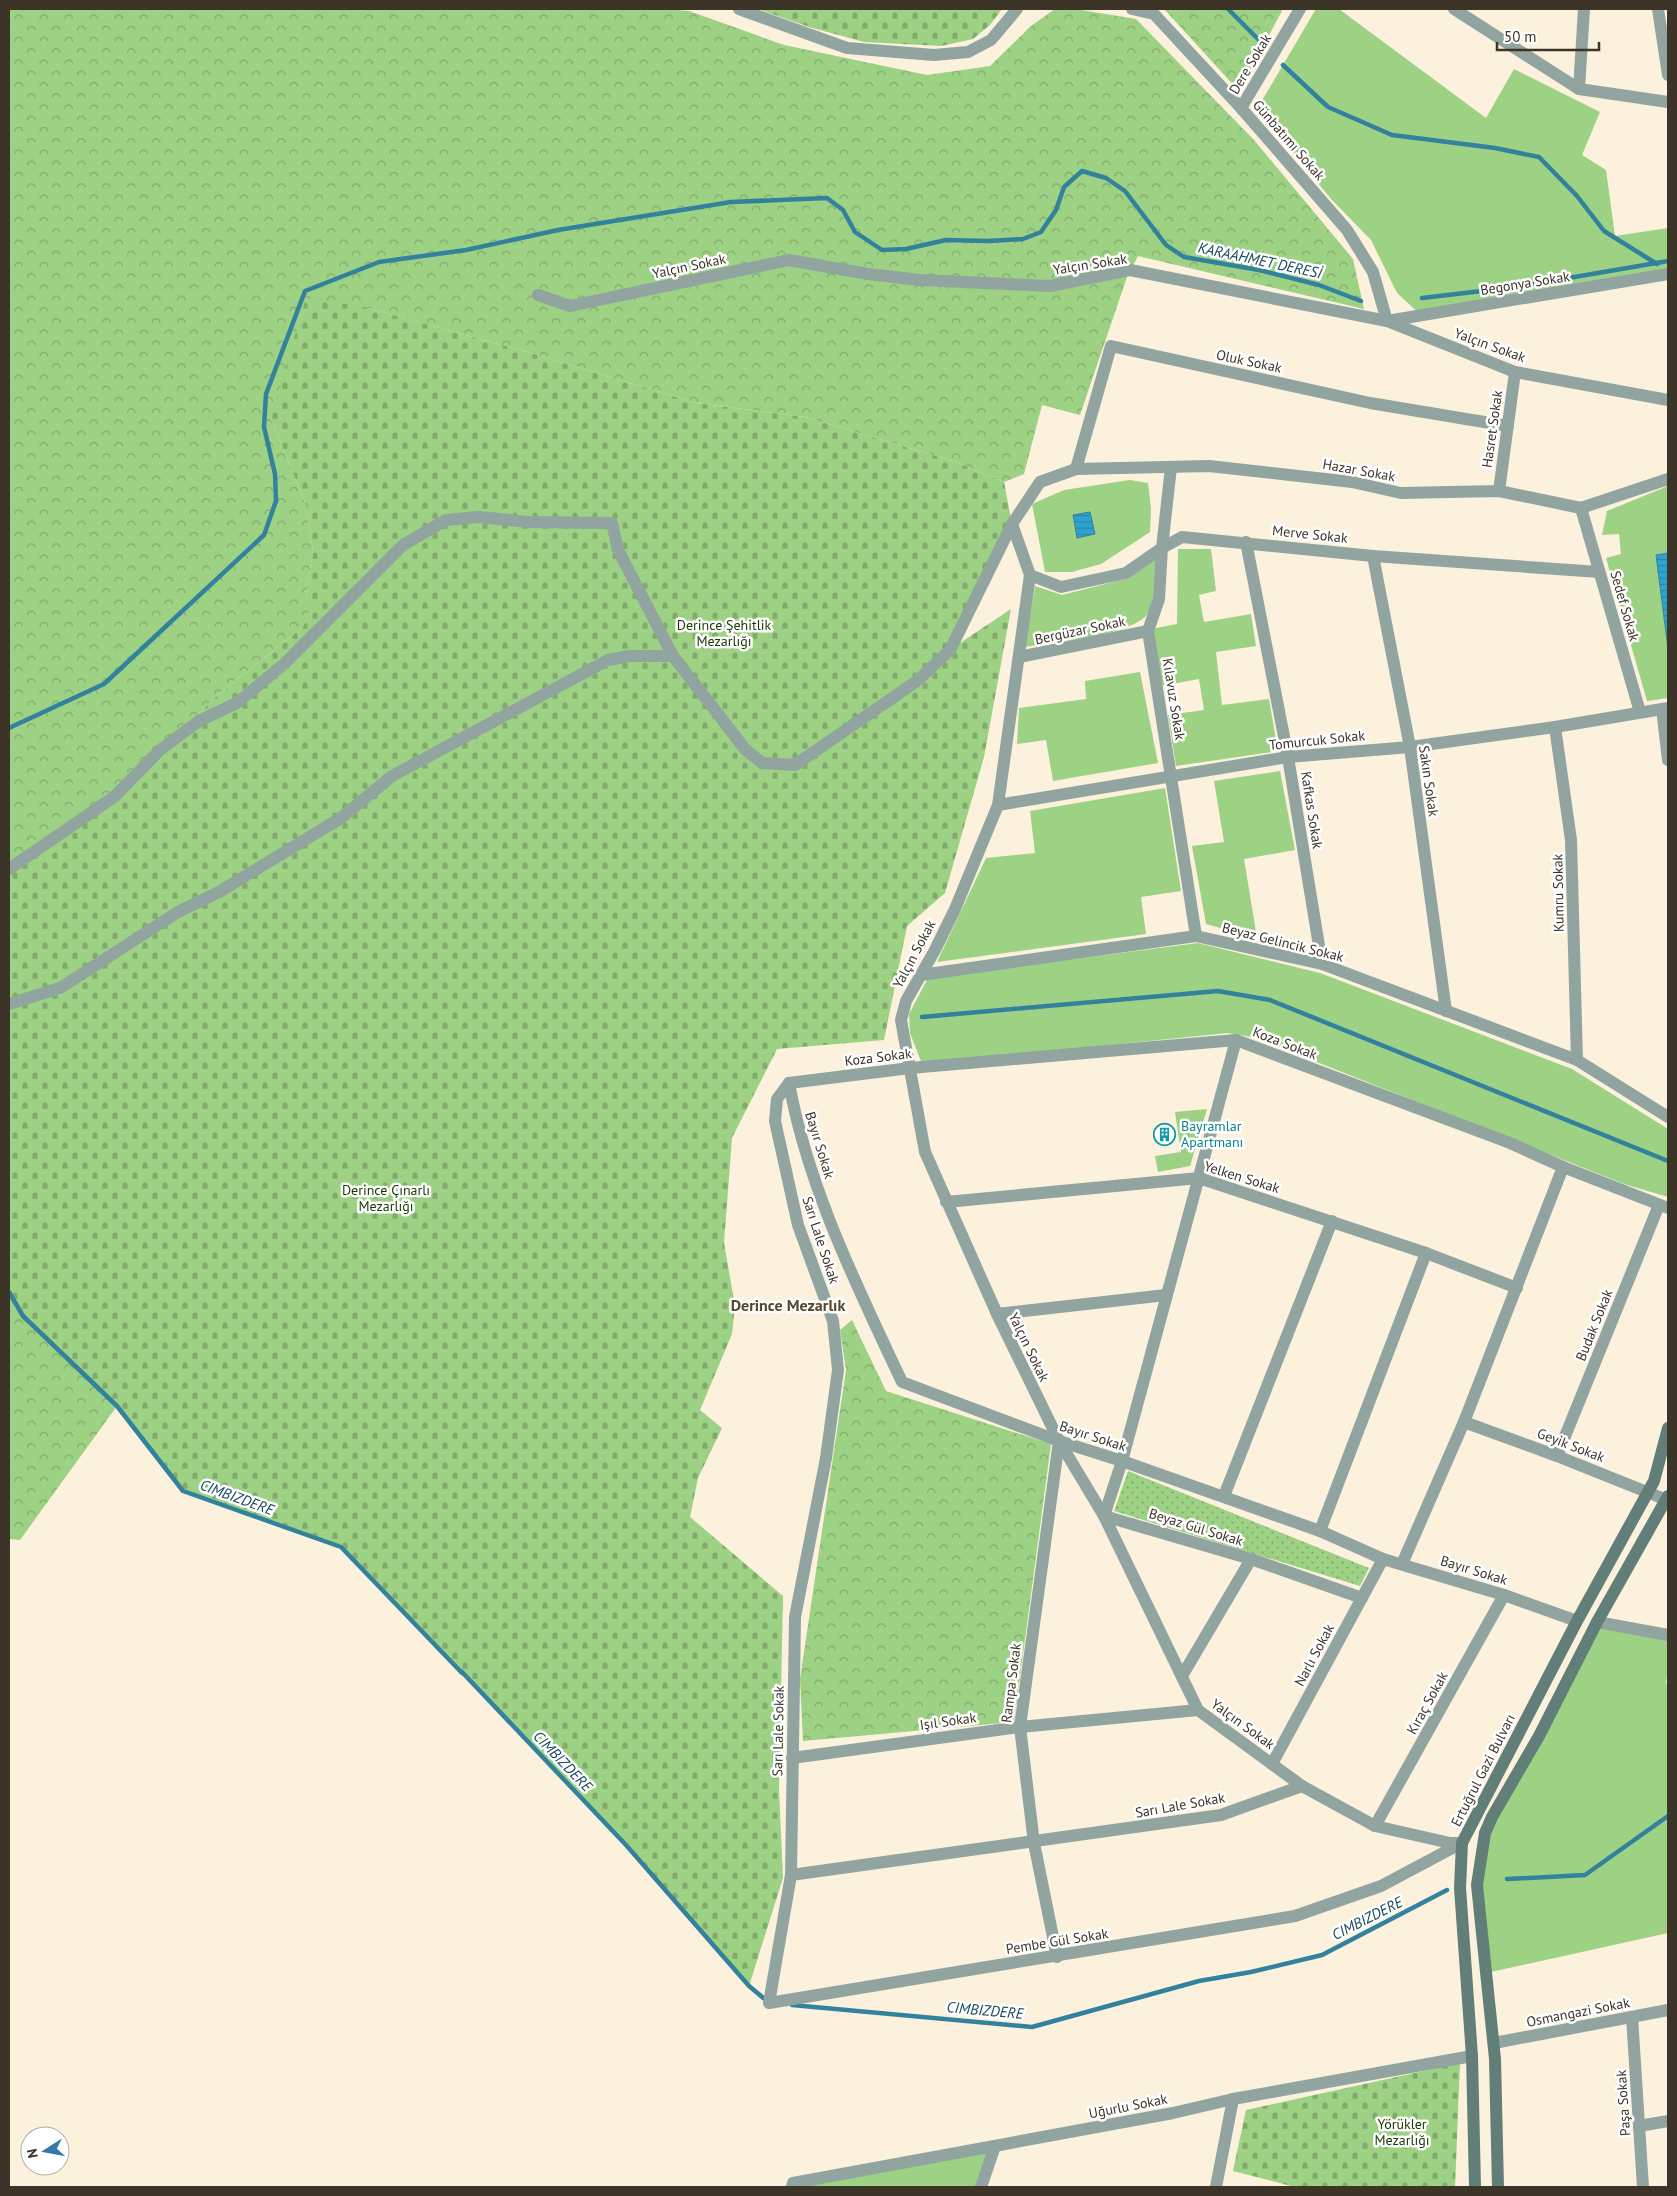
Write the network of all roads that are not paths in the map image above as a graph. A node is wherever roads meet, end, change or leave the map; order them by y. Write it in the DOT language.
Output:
graph roads {
  1 [pos="739,9"];
  2 [pos="1018,9"];
  3 [pos="1132,9"];
  4 [pos="1300,9"];
  5 [pos="1455,9"];
  6 [pos="1584,9"];
  7 [pos="1658,9"];
  8 [pos="1668,75"];
  9 [pos="1578,89"];
  10 [pos="1668,102"];
  11 [pos="1241,108"];
  12 [pos="1668,274"];
  13 [pos="538,295"];
  14 [pos="1387,321"];
  15 [pos="1515,372"];
  16 [pos="1668,400"];
  17 [pos="1508,426"];
  18 [pos="1171,467"];
  19 [pos="1076,469"];
  20 [pos="1668,479"];
  21 [pos="1499,490"];
  22 [pos="1581,508"];
  23 [pos="1012,524"];
  24 [pos="1246,542"];
  25 [pos="1162,548"];
  26 [pos="1373,556"];
  27 [pos="1600,572"];
  28 [pos="1030,576"];
  29 [pos="1148,631"];
  30 [pos="673,656"];
  31 [pos="1019,658"];
  32 [pos="1665,708"];
  33 [pos="1640,712"];
  34 [pos="1555,727"];
  35 [pos="1410,747"];
  36 [pos="1288,757"];
  37 [pos="1668,760"];
  38 [pos="1171,776"];
  39 [pos="998,805"];
  40 [pos="9,869"];
  41 [pos="1196,936"];
  42 [pos="1322,964"];
  43 [pos="921,975"];
  44 [pos="9,1004"];
  45 [pos="1446,1011"];
  46 [pos="1236,1040"];
  47 [pos="1576,1060"];
  48 [pos="910,1068"];
  49 [pos="789,1084"];
  50 [pos="1668,1117"];
  51 [pos="1564,1167"];
  52 [pos="1199,1178"];
  53 [pos="946,1202"];
  54 [pos="1664,1206"];
  55 [pos="1332,1221"];
  56 [pos="1426,1253"];
  57 [pos="1516,1288"];
  58 [pos="1166,1295"];
  59 [pos="997,1314"];
  60 [pos="1464,1422"];
  61 [pos="1668,1428"];
  62 [pos="1059,1441"];
  63 [pos="1557,1456"];
  64 [pos="1122,1461"];
  65 [pos="1649,1491"];
  66 [pos="1224,1496"];
  67 [pos="1668,1498"];
  68 [pos="1104,1516"];
  69 [pos="1320,1531"];
  70 [pos="1251,1559"];
  71 [pos="1383,1559"];
  72 [pos="1402,1564"];
  73 [pos="1504,1595"];
  74 [pos="1362,1598"];
  75 [pos="1577,1621"];
  76 [pos="1597,1622"];
  77 [pos="1668,1635"];
  78 [pos="1182,1676"];
  79 [pos="1198,1710"];
  80 [pos="1020,1727"];
  81 [pos="792,1758"];
  82 [pos="1272,1764"];
  83 [pos="1302,1786"];
  84 [pos="1375,1826"];
  85 [pos="1034,1843"];
  86 [pos="1462,1843"];
  87 [pos="791,1875"];
  88 [pos="1057,1957"];
  89 [pos="1668,2010"];
  90 [pos="1632,2017"];
  91 [pos="1494,2044"];
  92 [pos="1472,2056"];
  93 [pos="1233,2099"];
  94 [pos="1668,2121"];
  95 [pos="1639,2126"];
  96 [pos="995,2146"];
  97 [pos="792,2187"];
  98 [pos="981,2187"];
  99 [pos="1216,2187"];
  100 [pos="1475,2187"];
  101 [pos="1498,2187"];
  102 [pos="1644,2187"];
  1 -- 2 [label="street"];
  3 -- 11 [label="street, Günbatımı Sokak"];
  4 -- 11 [label="street, Dere Sokak"];
  5 -- 9 [label="street"];
  6 -- 9 [label="street"];
  7 -- 8 [label="street"];
  9 -- 10 [label="street"];
  11 -- 14 [label="street, Günbatımı Sokak"];
  12 -- 14 [label="street, Begonya Sokak"];
  13 -- 14 [label="street, Yalçın Sokak"];
  14 -- 15 [label="street, Yalçın Sokak"];
  15 -- 16 [label="street, Yalçın Sokak"];
  15 -- 17 [label="street, Hasret Sokak"];
  17 -- 19 [label="street, Oluk Sokak"];
  17 -- 21 [label="street, Hasret Sokak"];
  18 -- 19 [label="street, Hazar Sokak"];
  18 -- 21 [label="street, Hazar Sokak"];
  18 -- 25 [label="street, Kılavuz Sokak"];
  19 -- 23 [label="street, Hazar Sokak"];
  20 -- 22 [label="street"];
  21 -- 22 [label="street, Hazar Sokak"];
  22 -- 27 [label="street, Sedef Sokak"];
  23 -- 28 [label="street, Yalçın Sokak"];
  23 -- 30 [label="street"];
  24 -- 25 [label="street, Merve Sokak"];
  24 -- 26 [label="street, Merve Sokak"];
  24 -- 36 [label="street, Kafkas Sokak"];
  25 -- 28 [label="street, Merve Sokak"];
  25 -- 29 [label="street, Kılavuz Sokak"];
  26 -- 27 [label="street, Merve Sokak"];
  26 -- 35 [label="street, Sakın Sokak"];
  27 -- 33 [label="street, Sedef Sokak"];
  28 -- 31 [label="street, Yalçın Sokak"];
  29 -- 31 [label="street, Bergüzar Sokak"];
  29 -- 38 [label="street, Kılavuz Sokak"];
  30 -- 40 [label="street"];
  30 -- 44 [label="street"];
  31 -- 39 [label="street, Yalçın Sokak"];
  32 -- 33 [label="street, Tomurcuk Sokak"];
  32 -- 37 [label="street"];
  33 -- 34 [label="street, Tomurcuk Sokak"];
  34 -- 35 [label="street, Tomurcuk Sokak"];
  34 -- 47 [label="street, Kumru Sokak"];
  35 -- 36 [label="street, Tomurcuk Sokak"];
  35 -- 45 [label="street, Sakın Sokak"];
  36 -- 38 [label="street, Tomurcuk Sokak"];
  36 -- 42 [label="street, Kafkas Sokak"];
  38 -- 39 [label="street, Tomurcuk Sokak"];
  38 -- 41 [label="street, Kılavuz Sokak"];
  39 -- 43 [label="street, Yalçın Sokak"];
  41 -- 42 [label="street, Beyaz Gelincik Sokak"];
  41 -- 43 [label="street, Beyaz Gelincik Sokak"];
  42 -- 45 [label="street, Beyaz Gelincik Sokak"];
  43 -- 48 [label="street, Yalçın Sokak"];
  45 -- 47 [label="street, Beyaz Gelincik Sokak"];
  46 -- 48 [label="street, Koza Sokak"];
  46 -- 51 [label="street, Koza Sokak"];
  46 -- 52 [label="street"];
  47 -- 50 [label="street, Beyaz Gelincik Sokak"];
  48 -- 49 [label="street, Koza Sokak"];
  48 -- 53 [label="street, Yalçın Sokak"];
  49 -- 62 [label="street, Bayır Sokak"];
  49 -- 81 [label="street, Sarı Lale Sokak"];
  51 -- 54 [label="street, Koza Sokak"];
  51 -- 57 [label="street"];
  52 -- 53 [label="street, Yelken Sokak"];
  52 -- 55 [label="street, Yelken Sokak"];
  52 -- 58 [label="street"];
  53 -- 59 [label="street, Yalçın Sokak"];
  54 -- 63 [label="street, Budak Sokak"];
  55 -- 56 [label="street, Yelken Sokak"];
  55 -- 66 [label="street"];
  56 -- 57 [label="street, Yelken Sokak"];
  56 -- 69 [label="street"];
  57 -- 60 [label="street"];
  58 -- 59 [label="street"];
  58 -- 64 [label="street"];
  59 -- 62 [label="street, Yalçın Sokak"];
  60 -- 63 [label="street, Geyik Sokak"];
  60 -- 72 [label="street"];
  61 -- 65 [label="main road, Ertuğrul Gazi Bulvarı"];
  62 -- 64 [label="street, Bayır Sokak"];
  62 -- 68 [label="street"];
  62 -- 80 [label="street, Rampa Sokak"];
  63 -- 65 [label="street, Geyik Sokak"];
  64 -- 66 [label="street, Bayır Sokak"];
  64 -- 68 [label="street"];
  65 -- 67 [label="street, Geyik Sokak"];
  65 -- 75 [label="main road, Ertuğrul Gazi Bulvarı"];
  66 -- 69 [label="street, Bayır Sokak"];
  67 -- 76 [label="main road"];
  68 -- 70 [label="street, Beyaz Gül Sokak"];
  68 -- 78 [label="street, Yalçın Sokak"];
  69 -- 71 [label="street, Bayır Sokak"];
  70 -- 74 [label="street, Beyaz Gül Sokak"];
  70 -- 78 [label="street"];
  71 -- 72 [label="street, Bayır Sokak"];
  71 -- 74 [label="street, Narlı Sokak"];
  72 -- 73 [label="street, Bayır Sokak"];
  73 -- 75 [label="street, Bayır Sokak"];
  73 -- 84 [label="street, Kıraç Sokak"];
  74 -- 82 [label="street, Narlı Sokak"];
  75 -- 86 [label="main road, Ertuğrul Gazi Bulvarı"];
  76 -- 77 [label="street"];
  76 -- 91 [label="main road"];
  78 -- 79 [label="street, Yalçın Sokak"];
  79 -- 80 [label="street, Işıl Sokak"];
  79 -- 82 [label="street, Yalçın Sokak"];
  80 -- 81 [label="street, Işıl Sokak"];
  80 -- 85 [label="street, Rampa Sokak"];
  81 -- 87 [label="street, Sarı Lale Sokak"];
  82 -- 83 [label="street, Yalçın Sokak"];
  83 -- 84 [label="street, Yalçın Sokak"];
  83 -- 85 [label="street, Sarı Lale Sokak"];
  84 -- 86 [label="street, Yalçın Sokak"];
  85 -- 87 [label="street, Sarı Lale Sokak"];
  85 -- 88 [label="street, Rampa Sokak"];
  86 -- 88 [label="street, Pembe Gül Sokak"];
  86 -- 92 [label="main road, Ertuğrul Gazi Bulvarı"];
  87 -- 88 [label="street, Pembe Gül Sokak"];
  89 -- 90 [label="street, Osmangazi Sokak"];
  90 -- 91 [label="street, Osmangazi Sokak"];
  90 -- 95 [label="street, Paşa Sokak"];
  91 -- 101 [label="main road"];
  92 -- 93 [label="street, Uğurlu Sokak"];
  92 -- 100 [label="main road, Ertuğrul Gazi Bulvarı"];
  93 -- 96 [label="street, Uğurlu Sokak"];
  93 -- 99 [label="street"];
  94 -- 95 [label="street"];
  95 -- 102 [label="street, Paşa Sokak"];
  96 -- 97 [label="street, Uğurlu Sokak"];
  96 -- 98 [label="street"];
}
